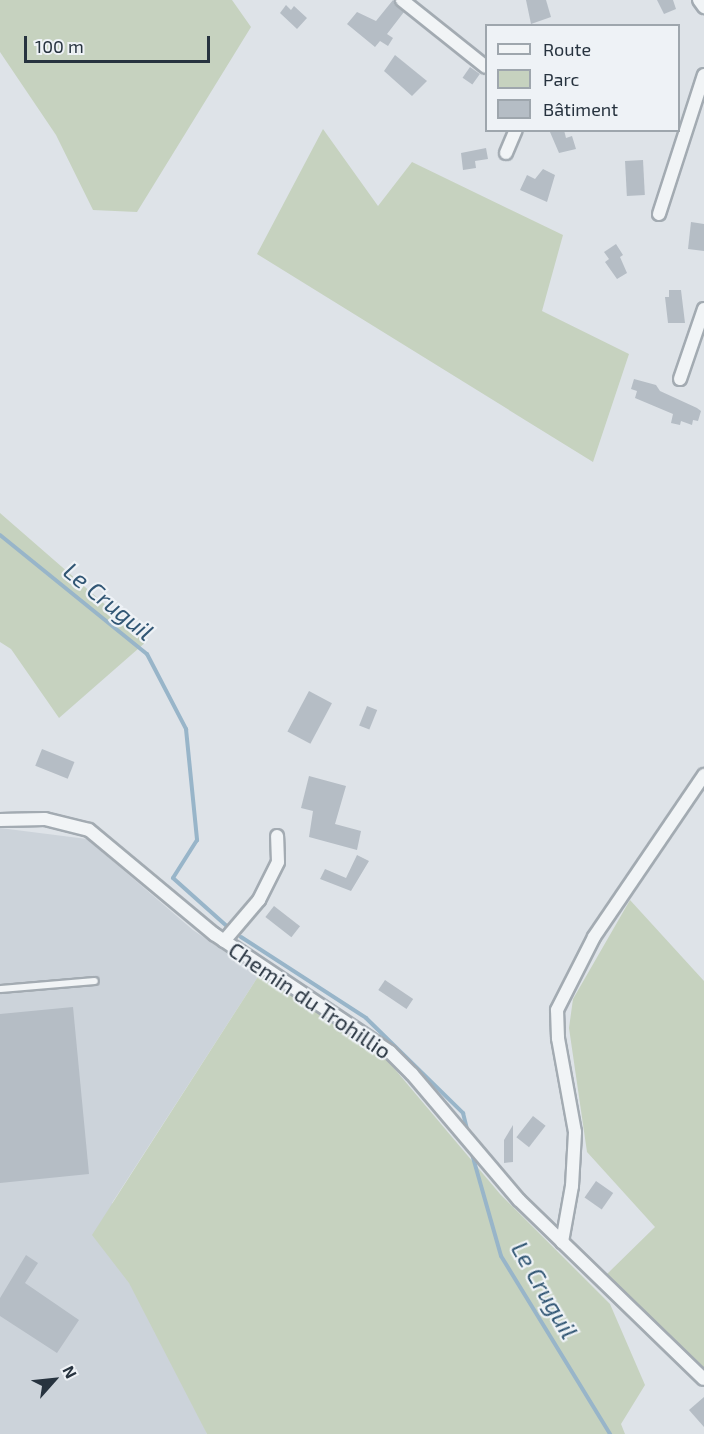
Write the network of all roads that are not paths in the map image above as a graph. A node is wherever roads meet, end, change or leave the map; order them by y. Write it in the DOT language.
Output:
graph roads {
  1 [pos="402,0"];
  2 [pos="699,0"];
  3 [pos="704,7"];
  4 [pos="485,67"];
  5 [pos="704,75"];
  6 [pos="515,132"];
  7 [pos="506,153"];
  8 [pos="659,214"];
  9 [pos="704,309"];
  10 [pos="680,379"];
  11 [pos="704,775"];
  12 [pos="0,820"];
  13 [pos="277,836"];
  14 [pos="224,941"];
  15 [pos="95,981"];
  16 [pos="0,989"];
  17 [pos="562,1242"];
  18 [pos="704,1379"];
  1 -- 4 [label="street"];
  2 -- 3 [label="street"];
  5 -- 8 [label="street"];
  6 -- 7 [label="street"];
  9 -- 10 [label="street"];
  11 -- 17 [label="street"];
  12 -- 14 [label="street, Chemin du Trohillio"];
  13 -- 14 [label="street"];
  14 -- 17 [label="street, Chemin du Trohillio"];
  15 -- 16 [label="lane"];
  17 -- 18 [label="street, Chemin du Trohillio"];
}
